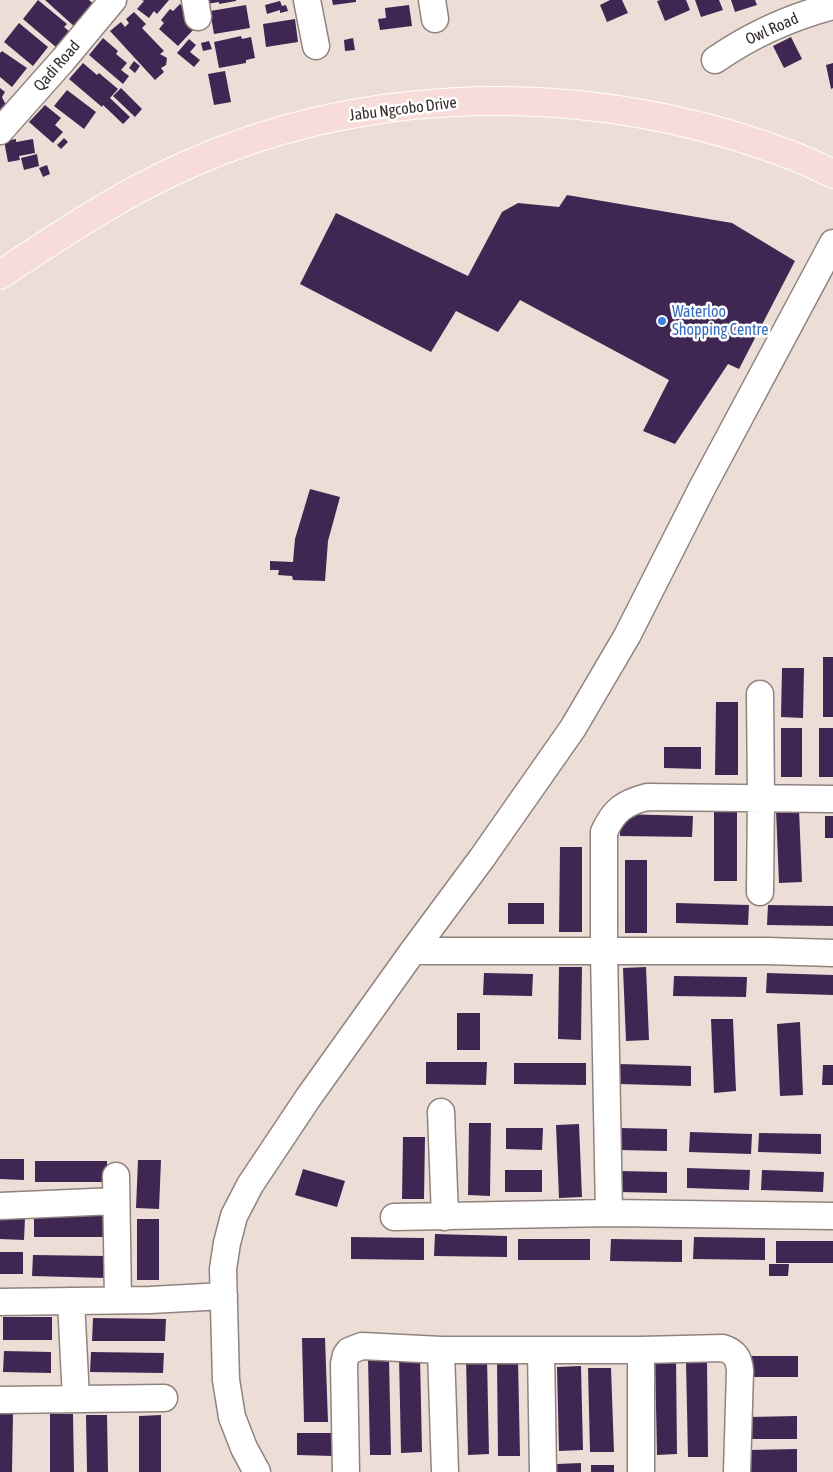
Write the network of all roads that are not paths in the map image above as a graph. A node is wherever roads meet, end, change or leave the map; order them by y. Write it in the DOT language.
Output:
graph roads {
  1 [pos="113,0"];
  2 [pos="307,0"];
  3 [pos="833,6"];
  4 [pos="316,46"];
  5 [pos="716,60"];
  6 [pos="0,131"];
  7 [pos="833,174"];
  8 [pos="833,243"];
  9 [pos="0,275"];
  10 [pos="760,694"];
  11 [pos="761,798"];
  12 [pos="833,799"];
  13 [pos="760,892"];
  14 [pos="413,951"];
  15 [pos="604,951"];
  16 [pos="833,953"];
  17 [pos="442,1112"];
  18 [pos="116,1176"];
  19 [pos="116,1202"];
  20 [pos="0,1206"];
  21 [pos="610,1213"];
  22 [pos="833,1216"];
  23 [pos="445,1217"];
  24 [pos="394,1218"];
  25 [pos="224,1296"];
  26 [pos="118,1300"];
  27 [pos="71,1301"];
  28 [pos="0,1302"];
  29 [pos="441,1350"];
  30 [pos="541,1350"];
  31 [pos="641,1350"];
  32 [pos="164,1398"];
  33 [pos="76,1399"];
  34 [pos="0,1400"];
  35 [pos="257,1472"];
  36 [pos="346,1472"];
  37 [pos="444,1472"];
  38 [pos="543,1472"];
  39 [pos="641,1472"];
  40 [pos="738,1472"];
  1 -- 6 [label="street, Qadi Road"];
  2 -- 4 [label="street"];
  3 -- 5 [label="street, Owl Road"];
  7 -- 9 [label="main road, Jabu Ngcobo Drive"];
  8 -- 14 [label="street"];
  10 -- 11 [label="street"];
  11 -- 12 [label="street"];
  11 -- 13 [label="street"];
  11 -- 15 [label="street"];
  14 -- 15 [label="street"];
  14 -- 25 [label="street"];
  15 -- 16 [label="street"];
  15 -- 21 [label="street"];
  17 -- 23 [label="street"];
  18 -- 19 [label="street"];
  19 -- 20 [label="street"];
  19 -- 26 [label="street"];
  21 -- 22 [label="street"];
  21 -- 23 [label="street"];
  23 -- 24 [label="street"];
  25 -- 26 [label="street"];
  25 -- 35 [label="street"];
  26 -- 27 [label="street"];
  27 -- 28 [label="street"];
  27 -- 33 [label="street"];
  29 -- 30 [label="street"];
  29 -- 36 [label="street"];
  29 -- 37 [label="street"];
  30 -- 31 [label="street"];
  30 -- 38 [label="street"];
  31 -- 39 [label="street"];
  31 -- 40 [label="street"];
  32 -- 33 [label="street"];
  33 -- 34 [label="street"];
}
